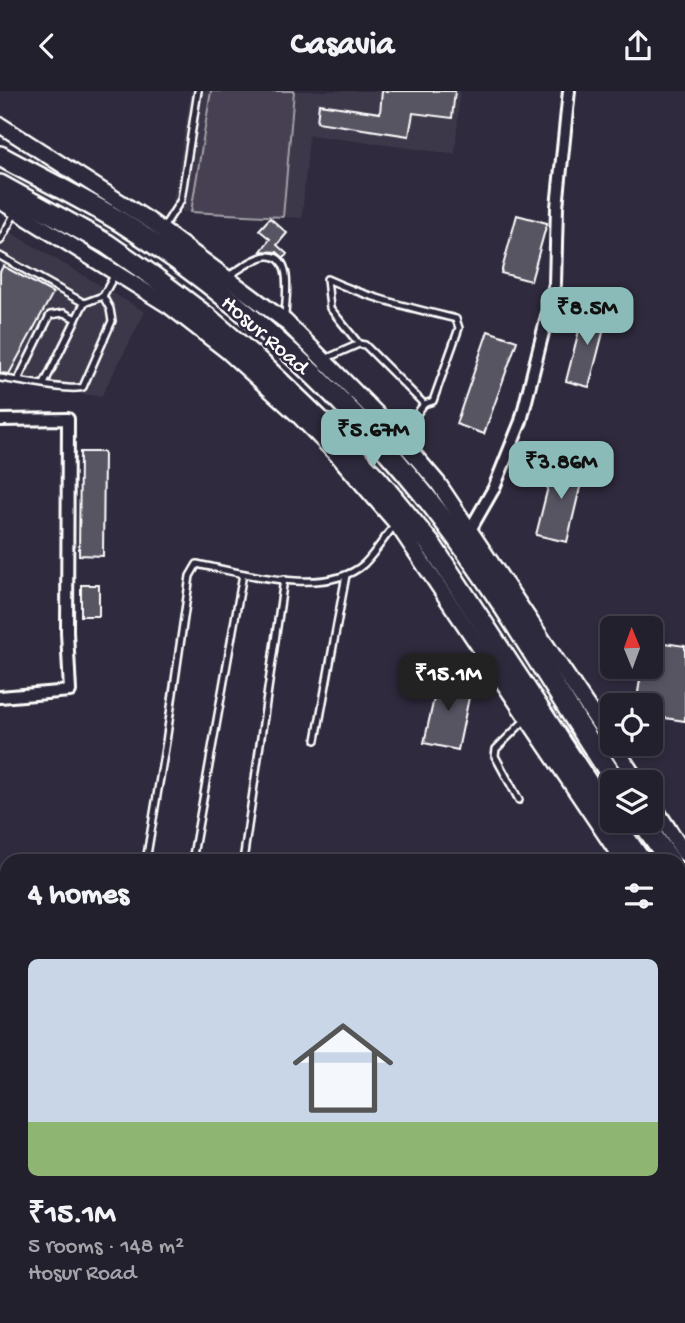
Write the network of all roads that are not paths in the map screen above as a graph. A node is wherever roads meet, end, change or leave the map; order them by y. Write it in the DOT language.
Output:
graph roads {
  1 [pos="198,91"];
  2 [pos="569,91"];
  3 [pos="0,125"];
  4 [pos="0,156"];
  5 [pos="0,185"];
  6 [pos="0,201"];
  7 [pos="17,210"];
  8 [pos="162,230"];
  9 [pos="0,241"];
  10 [pos="0,256"];
  11 [pos="117,272"];
  12 [pos="225,278"];
  13 [pos="103,296"];
  14 [pos="84,303"];
  15 [pos="76,319"];
  16 [pos="285,321"];
  17 [pos="359,344"];
  18 [pos="322,360"];
  19 [pos="0,378"];
  20 [pos="18,380"];
  21 [pos="44,384"];
  22 [pos="424,404"];
  23 [pos="0,420"];
  24 [pos="400,437"];
  25 [pos="396,523"];
  26 [pos="470,530"];
  27 [pos="243,573"];
  28 [pos="346,575"];
  29 [pos="284,579"];
  30 [pos="0,697"];
  31 [pos="527,717"];
  32 [pos="600,724"];
  33 [pos="316,740"];
  34 [pos="608,770"];
  35 [pos="519,800"];
  36 [pos="600,800"];
  37 [pos="663,820"];
  38 [pos="622,833"];
  39 [pos="650,833"];
  40 [pos="147,854"];
  41 [pos="193,854"];
  42 [pos="244,854"];
  43 [pos="618,854"];
  44 [pos="636,854"];
  45 [pos="665,854"];
  46 [pos="685,854"];
  1 -- 8 [label="lane"];
  2 -- 26 [label="street"];
  3 -- 8 [label="street"];
  4 -- 34 [label="highway, Hosur Road"];
  5 -- 36 [label="highway, Hosur Road"];
  6 -- 7 [label="street"];
  7 -- 9 [label="lane"];
  7 -- 11 [label="street"];
  8 -- 12 [label="street"];
  10 -- 14 [label="lane"];
  11 -- 13 [label="lane"];
  11 -- 25 [label="street"];
  12 -- 16 [label="street"];
  12 -- 16 [label="lane"];
  13 -- 14 [label="lane"];
  13 -- 21 [label="lane"];
  14 -- 15 [label="lane"];
  15 -- 20 [label="lane"];
  15 -- 21 [label="lane"];
  16 -- 18 [label="street"];
  17 -- 18 [label="lane"];
  17 -- 22 [label="lane"];
  17 -- 22 [label="lane"];
  18 -- 24 [label="street"];
  19 -- 20 [label="lane"];
  20 -- 21 [label="lane"];
  22 -- 24 [label="lane"];
  23 -- 30 [label="street"];
  24 -- 26 [label="street"];
  25 -- 28 [label="lane"];
  25 -- 31 [label="street"];
  26 -- 32 [label="street"];
  27 -- 29 [label="lane"];
  27 -- 40 [label="lane"];
  27 -- 41 [label="lane"];
  28 -- 29 [label="lane"];
  28 -- 33 [label="lane"];
  29 -- 42 [label="lane"];
  31 -- 35 [label="lane"];
  31 -- 43 [label="street"];
  37 -- 46 [label="street"];
  38 -- 44 [label="highway, Hosur Road"];
  39 -- 45 [label="highway"];
}
